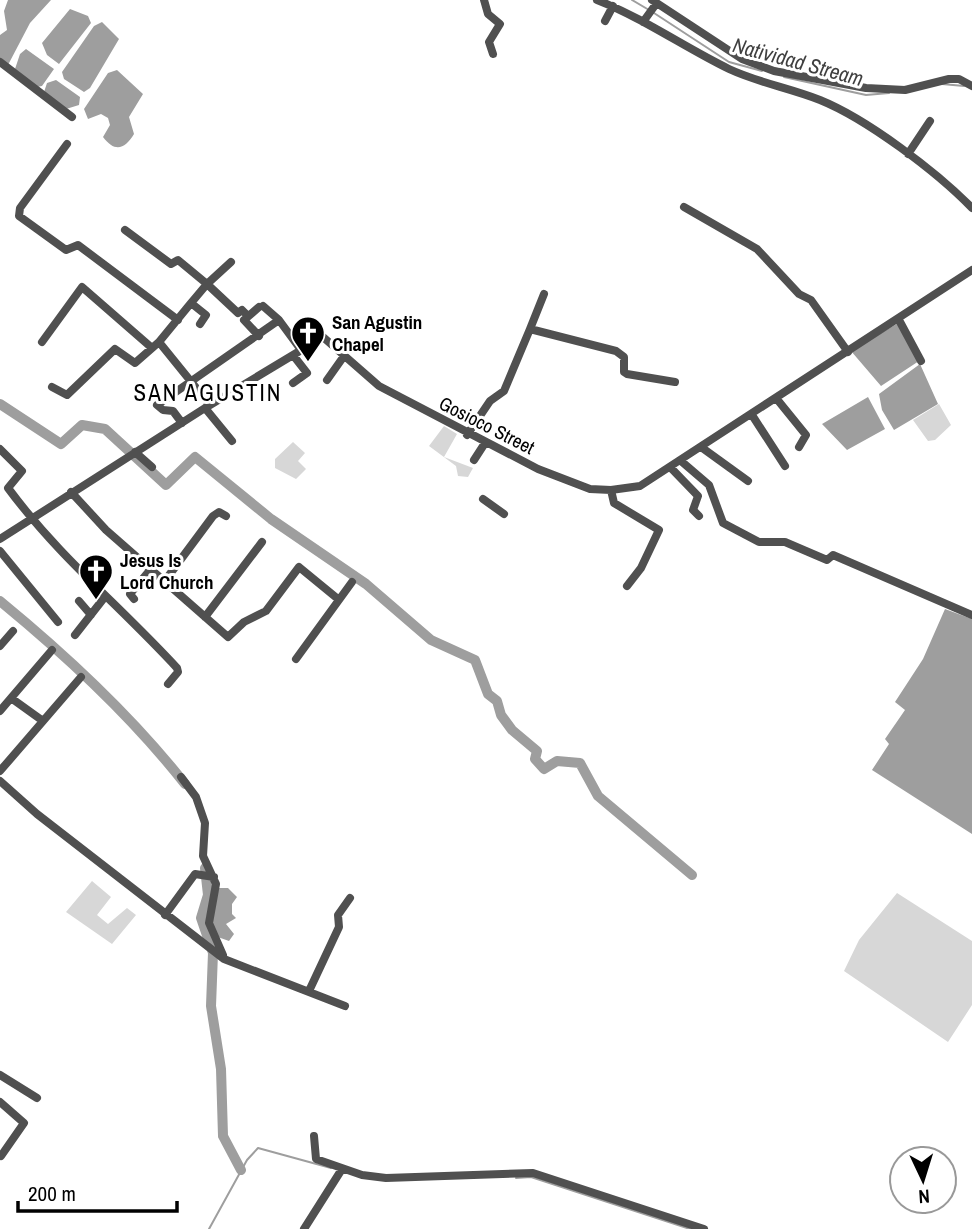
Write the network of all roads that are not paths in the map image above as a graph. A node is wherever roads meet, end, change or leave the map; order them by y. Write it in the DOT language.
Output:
graph roads {
  1 [pos="484,0"];
  2 [pos="597,0"];
  3 [pos="613,6"];
  4 [pos="652,7"];
  5 [pos="605,21"];
  6 [pos="643,22"];
  7 [pos="493,54"];
  8 [pos="0,62"];
  9 [pos="972,86"];
  10 [pos="72,117"];
  11 [pos="930,121"];
  12 [pos="67,144"];
  13 [pos="908,154"];
  14 [pos="684,207"];
  15 [pos="972,208"];
  16 [pos="125,230"];
  17 [pos="231,262"];
  18 [pos="972,270"];
  19 [pos="207,284"];
  20 [pos="544,294"];
  21 [pos="191,303"];
  22 [pos="248,316"];
  23 [pos="178,320"];
  24 [pos="279,320"];
  25 [pos="900,320"];
  26 [pos="200,324"];
  27 [pos="530,329"];
  28 [pos="259,336"];
  29 [pos="42,342"];
  30 [pos="155,345"];
  31 [pos="301,350"];
  32 [pos="848,352"];
  33 [pos="293,355"];
  34 [pos="344,356"];
  35 [pos="921,361"];
  36 [pos="191,378"];
  37 [pos="327,380"];
  38 [pos="675,382"];
  39 [pos="293,383"];
  40 [pos="52,387"];
  41 [pos="776,398"];
  42 [pos="207,407"];
  43 [pos="752,415"];
  44 [pos="182,423"];
  45 [pos="467,435"];
  46 [pos="232,440"];
  47 [pos="485,443"];
  48 [pos="701,447"];
  49 [pos="799,447"];
  50 [pos="0,449"];
  51 [pos="134,453"];
  52 [pos="474,460"];
  53 [pos="681,461"];
  54 [pos="785,466"];
  55 [pos="152,467"];
  56 [pos="671,468"];
  57 [pos="748,481"];
  58 [pos="611,491"];
  59 [pos="71,492"];
  60 [pos="483,499"];
  61 [pos="504,513"];
  62 [pos="226,516"];
  63 [pos="699,516"];
  64 [pos="31,518"];
  65 [pos="0,539"];
  66 [pos="262,542"];
  67 [pos="0,551"];
  68 [pos="150,570"];
  69 [pos="164,582"];
  70 [pos="352,582"];
  71 [pos="627,586"];
  72 [pos="104,598"];
  73 [pos="134,599"];
  74 [pos="338,599"];
  75 [pos="79,601"];
  76 [pos="91,615"];
  77 [pos="972,615"];
  78 [pos="205,617"];
  79 [pos="58,622"];
  80 [pos="13,631"];
  81 [pos="75,635"];
  82 [pos="0,646"];
  83 [pos="52,650"];
  84 [pos="296,659"];
  85 [pos="81,677"];
  86 [pos="168,684"];
  87 [pos="11,698"];
  88 [pos="0,711"];
  89 [pos="43,721"];
  90 [pos="0,771"];
  91 [pos="181,776"];
  92 [pos="0,781"];
  93 [pos="209,876"];
  94 [pos="350,898"];
  95 [pos="165,915"];
  96 [pos="221,955"];
  97 [pos="309,991"];
  98 [pos="345,1006"];
  99 [pos="0,1075"];
  100 [pos="37,1098"];
  101 [pos="0,1102"];
  102 [pos="314,1136"];
  103 [pos="1,1156"];
  104 [pos="342,1169"];
  105 [pos="304,1229"];
  106 [pos="704,1229"];
  1 -- 7 [label="street"];
  2 -- 3 [label="street"];
  3 -- 5 [label="street"];
  3 -- 6 [label="street"];
  4 -- 6 [label="street"];
  4 -- 9 [label="street"];
  6 -- 13 [label="street"];
  8 -- 10 [label="street"];
  11 -- 13 [label="street"];
  12 -- 23 [label="street"];
  13 -- 15 [label="street"];
  14 -- 32 [label="street"];
  16 -- 19 [label="street"];
  17 -- 19 [label="street"];
  18 -- 25 [label="street, Gosioco Street"];
  19 -- 21 [label="street"];
  19 -- 22 [label="street"];
  20 -- 27 [label="street"];
  21 -- 23 [label="street"];
  21 -- 26 [label="street"];
  22 -- 24 [label="street"];
  22 -- 28 [label="street"];
  23 -- 30 [label="street"];
  24 -- 28 [label="street"];
  24 -- 31 [label="street"];
  25 -- 32 [label="street, Gosioco Street"];
  25 -- 35 [label="street"];
  27 -- 38 [label="street"];
  27 -- 45 [label="street"];
  28 -- 36 [label="street"];
  29 -- 30 [label="street"];
  30 -- 36 [label="street"];
  30 -- 40 [label="street"];
  31 -- 33 [label="street, Gosioco Street"];
  31 -- 34 [label="street, Gosioco Street"];
  32 -- 41 [label="street, Gosioco Street"];
  33 -- 39 [label="street"];
  33 -- 42 [label="street, Gosioco Street"];
  34 -- 37 [label="street"];
  34 -- 45 [label="street, Gosioco Street"];
  36 -- 42 [label="street"];
  36 -- 44 [label="street"];
  41 -- 43 [label="street, Gosioco Street"];
  41 -- 49 [label="street"];
  42 -- 44 [label="street, Gosioco Street"];
  42 -- 46 [label="street"];
  43 -- 48 [label="street, Gosioco Street"];
  43 -- 54 [label="street"];
  44 -- 51 [label="street, Gosioco Street"];
  45 -- 47 [label="street, Gosioco Street"];
  47 -- 52 [label="street"];
  47 -- 58 [label="street, Gosioco Street"];
  48 -- 53 [label="street, Gosioco Street"];
  48 -- 57 [label="street"];
  50 -- 64 [label="street"];
  51 -- 55 [label="street"];
  51 -- 59 [label="street, Gosioco Street"];
  53 -- 56 [label="street, Gosioco Street"];
  53 -- 77 [label="street"];
  56 -- 58 [label="street, Gosioco Street"];
  56 -- 63 [label="street"];
  58 -- 71 [label="street"];
  59 -- 64 [label="street, Gosioco Street"];
  59 -- 68 [label="street"];
  60 -- 61 [label="street"];
  62 -- 69 [label="street"];
  64 -- 65 [label="street, Gosioco Street"];
  64 -- 72 [label="street"];
  66 -- 78 [label="street"];
  67 -- 79 [label="street"];
  68 -- 69 [label="street"];
  68 -- 73 [label="street"];
  69 -- 78 [label="street"];
  70 -- 74 [label="street"];
  72 -- 76 [label="street"];
  72 -- 86 [label="street"];
  74 -- 78 [label="street"];
  74 -- 84 [label="street"];
  75 -- 76 [label="street"];
  76 -- 81 [label="street"];
  80 -- 82 [label="street"];
  83 -- 87 [label="street"];
  85 -- 89 [label="street"];
  87 -- 88 [label="street"];
  87 -- 89 [label="street"];
  89 -- 90 [label="street"];
  91 -- 93 [label="street"];
  92 -- 95 [label="street"];
  93 -- 95 [label="street"];
  93 -- 96 [label="street"];
  94 -- 97 [label="street"];
  95 -- 96 [label="street"];
  96 -- 97 [label="street"];
  97 -- 98 [label="street"];
  99 -- 100 [label="street"];
  101 -- 103 [label="street"];
  102 -- 104 [label="street"];
  104 -- 105 [label="street"];
  104 -- 106 [label="street"];
}
